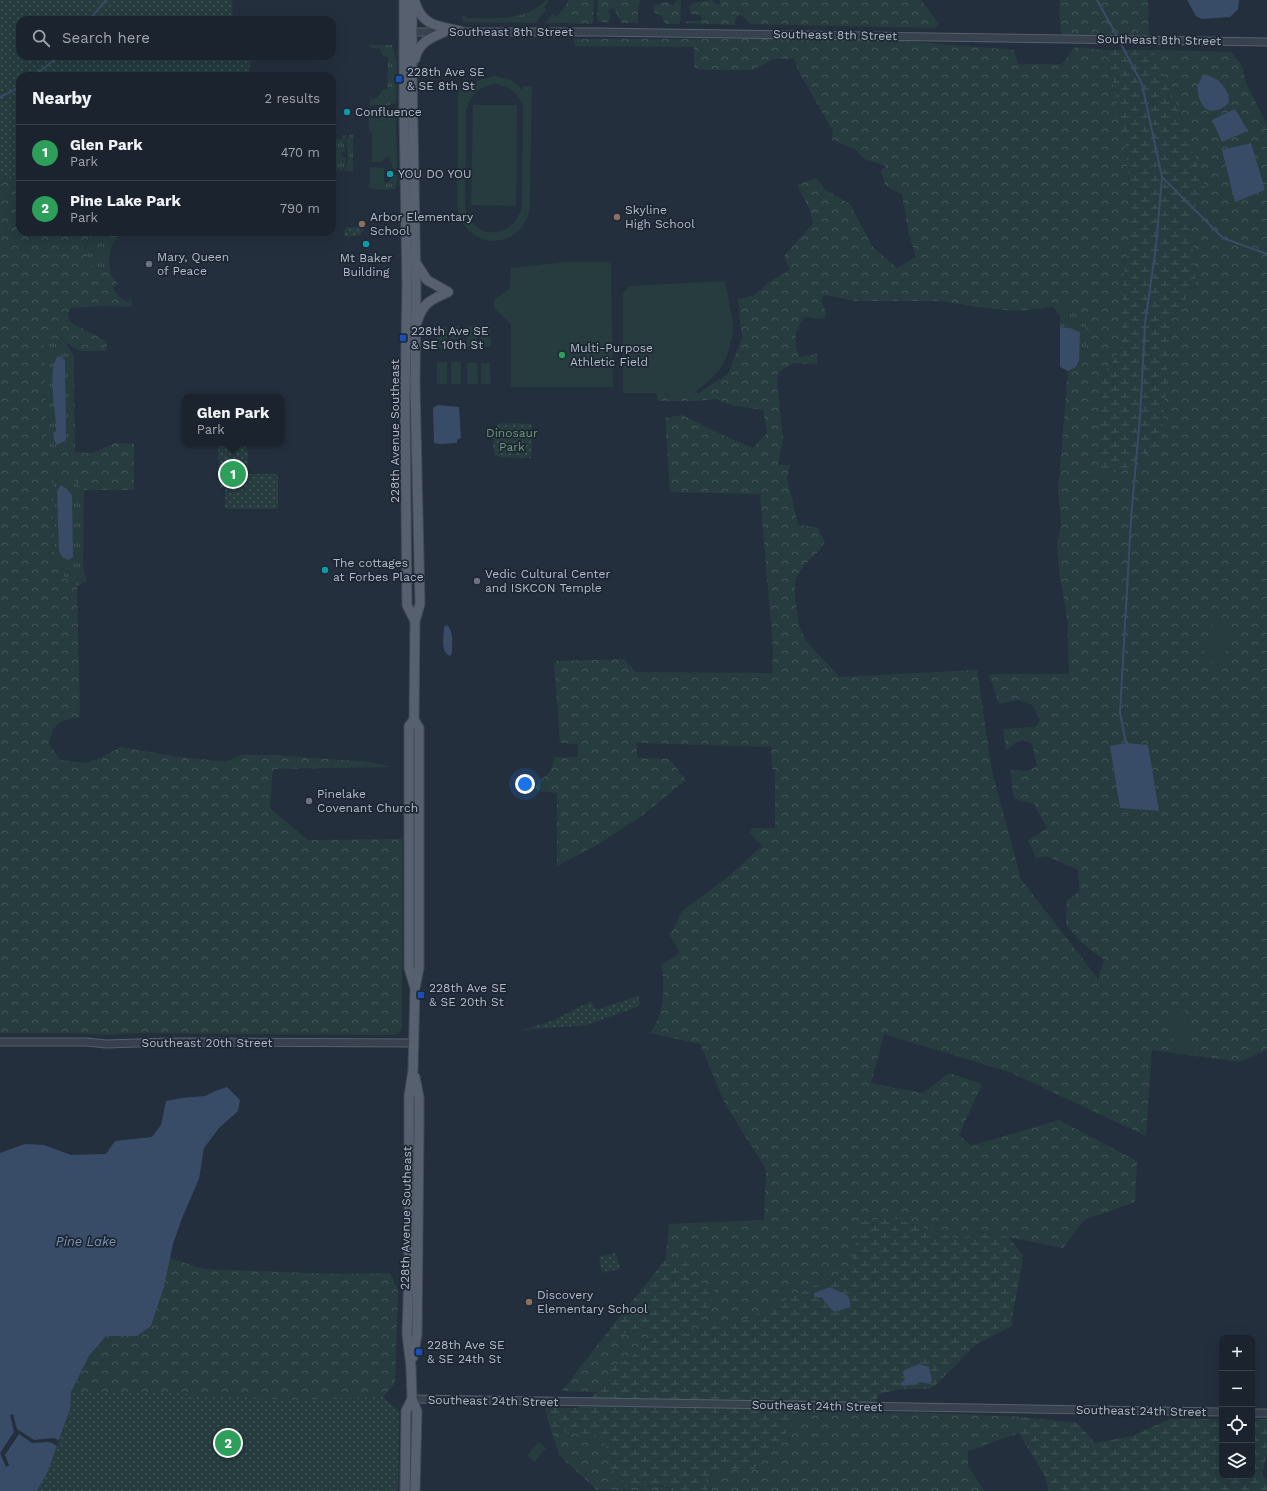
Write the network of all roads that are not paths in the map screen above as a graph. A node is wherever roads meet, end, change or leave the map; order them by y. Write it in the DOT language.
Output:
graph roads {
  1 [pos="404,0"];
  2 [pos="413,0"];
  3 [pos="408,32"];
  4 [pos="444,32"];
  5 [pos="460,32"];
  6 [pos="1267,42"];
  7 [pos="412,74"];
  8 [pos="415,263"];
  9 [pos="415,329"];
  10 [pos="416,417"];
  11 [pos="407,460"];
  12 [pos="417,491"];
  13 [pos="415,622"];
  14 [pos="0,1042"];
  15 [pos="414,1042"];
  16 [pos="413,1070"];
  17 [pos="409,1185"];
  18 [pos="417,1222"];
  19 [pos="411,1367"];
  20 [pos="412,1399"];
  21 [pos="1219,1412"];
  22 [pos="1255,1412"];
  23 [pos="1267,1413"];
  24 [pos="405,1491"];
  25 [pos="415,1491"];
  1 -- 3 [label="main road, 228th Avenue Southeast"];
  2 -- 3 [label="main road, 228th Avenue Southeast"];
  2 -- 5 [label="main road"];
  3 -- 4 [label="street, Southeast 8th Street"];
  3 -- 7 [label="main road, 228th Avenue Southeast"];
  3 -- 11 [label="main road, 228th Avenue Southeast"];
  4 -- 5 [label="street, Southeast 8th Street"];
  4 -- 7 [label="main road"];
  5 -- 6 [label="street, Southeast 8th Street"];
  7 -- 8 [label="main road, 228th Avenue Southeast"];
  8 -- 9 [label="main road, 228th Avenue Southeast"];
  8 -- 9 [label="main road"];
  9 -- 10 [label="main road, 228th Avenue Southeast"];
  10 -- 11 [label="main road"];
  10 -- 12 [label="main road, 228th Avenue Southeast"];
  11 -- 12 [label="main road"];
  11 -- 13 [label="main road, 228th Avenue Southeast"];
  12 -- 13 [label="main road, 228th Avenue Southeast"];
  13 -- 15 [label="main road, 228th Avenue Southeast"];
  14 -- 15 [label="street, Southeast 20th Street"];
  15 -- 16 [label="main road, 228th Avenue Southeast"];
  16 -- 17 [label="main road, 228th Avenue Southeast"];
  16 -- 18 [label="main road, 228th Avenue Southeast"];
  17 -- 18 [label="main road"];
  17 -- 19 [label="main road, 228th Avenue Southeast"];
  18 -- 19 [label="main road, 228th Avenue Southeast"];
  19 -- 20 [label="main road, 228th Avenue Southeast"];
  20 -- 21 [label="street, Southeast 24th Street"];
  20 -- 24 [label="main road, 228th Avenue Southeast"];
  20 -- 25 [label="main road, 228th Avenue Southeast"];
  22 -- 23 [label="street"];
}
